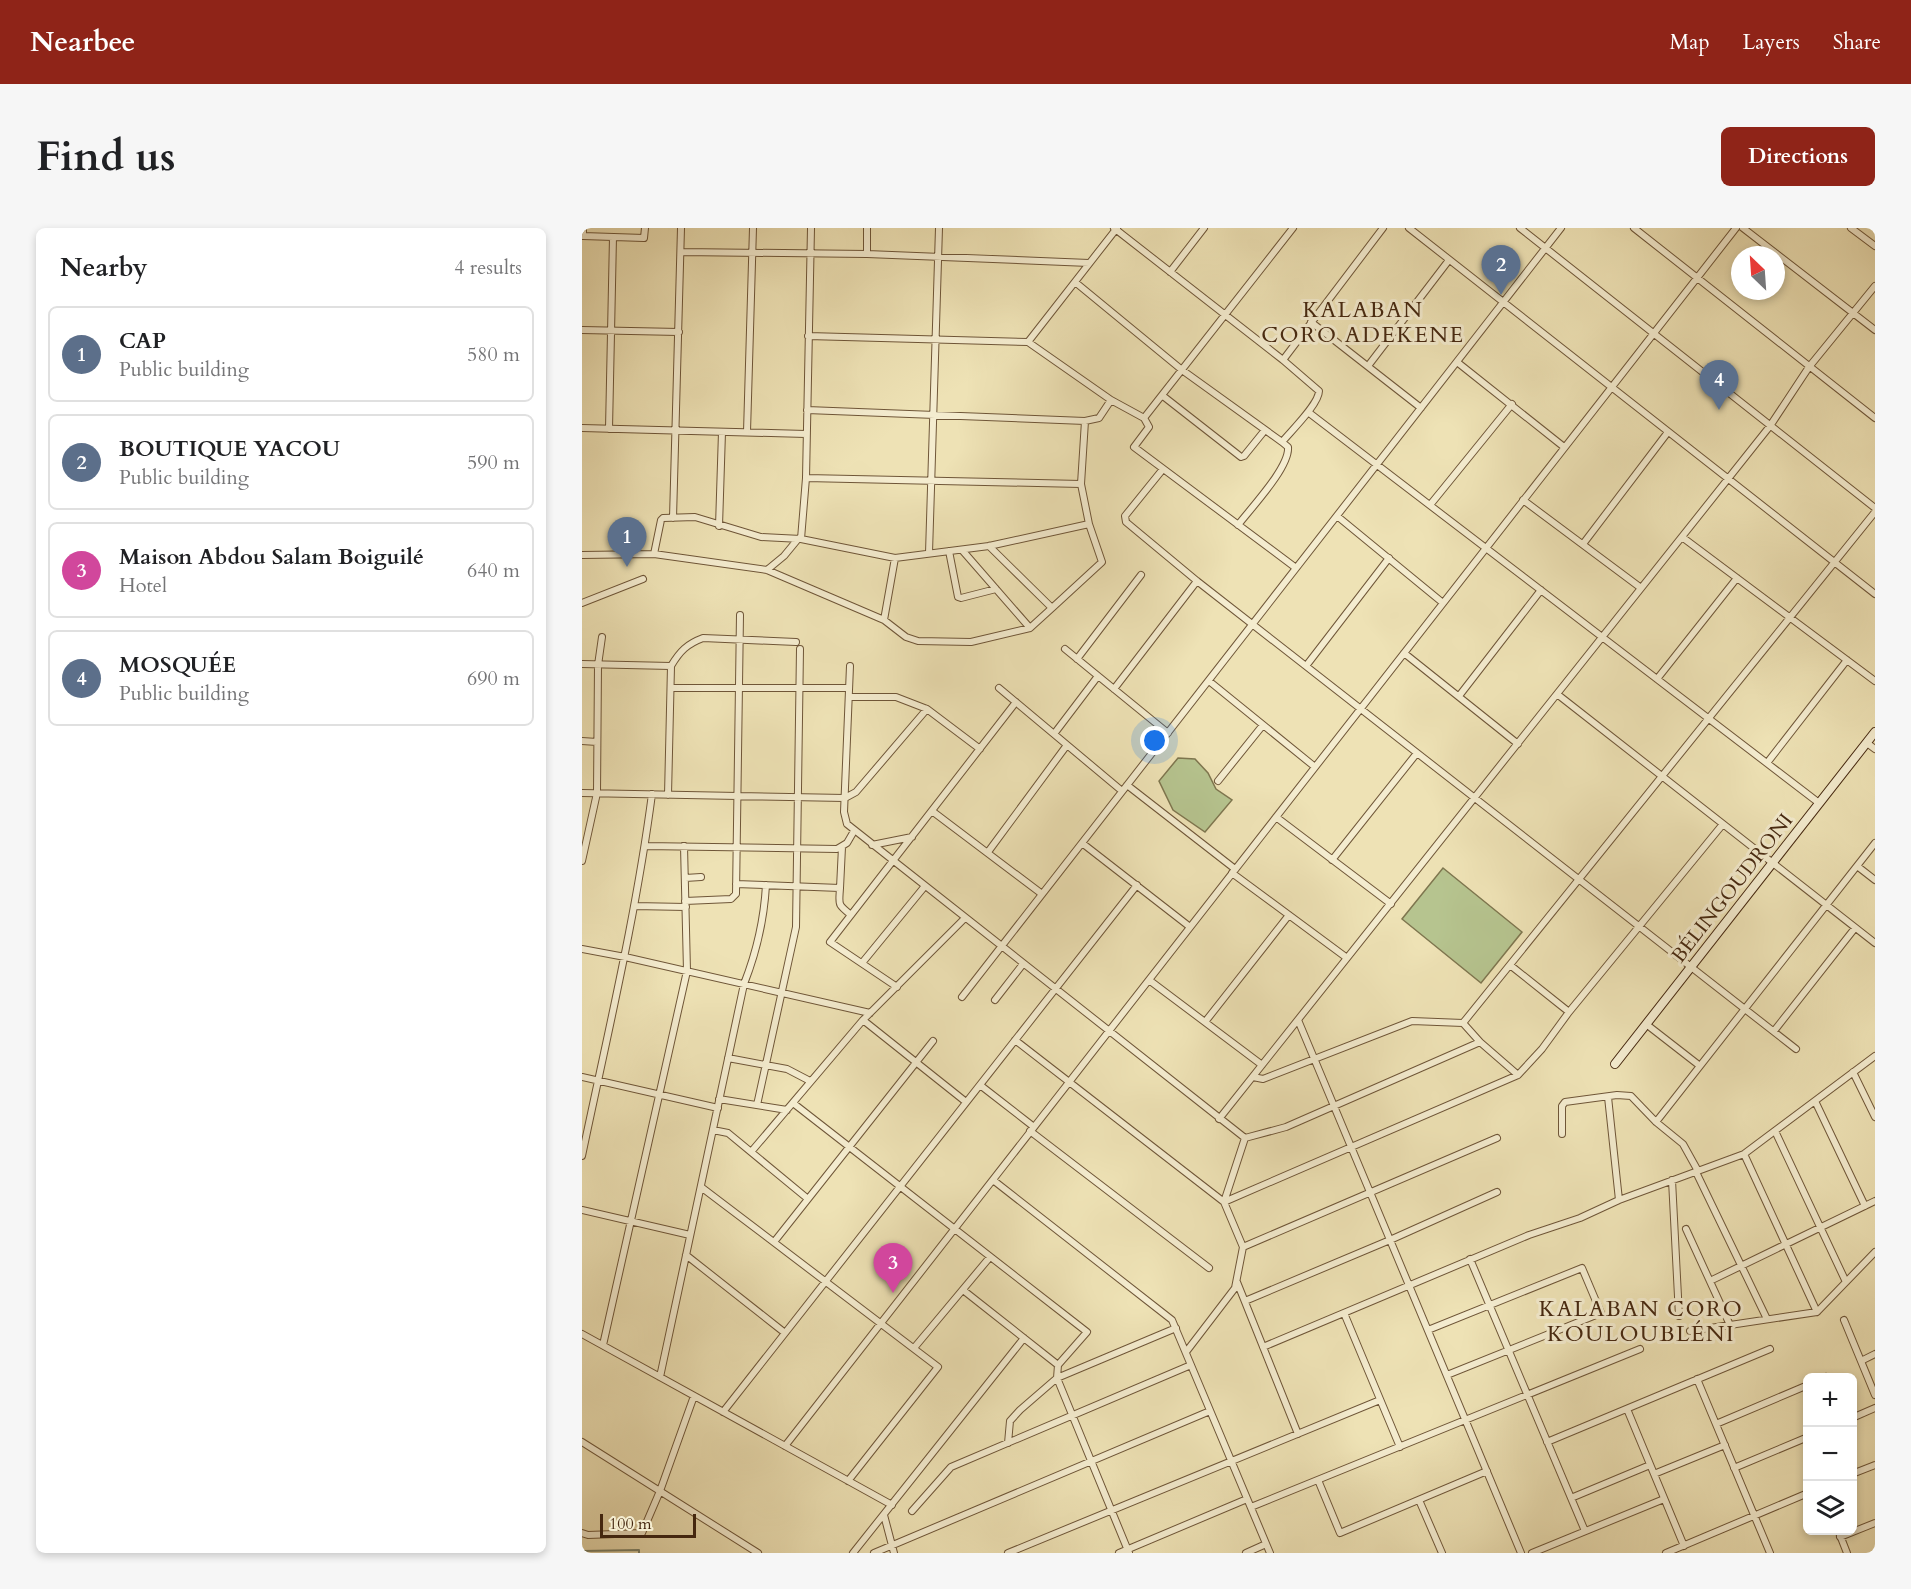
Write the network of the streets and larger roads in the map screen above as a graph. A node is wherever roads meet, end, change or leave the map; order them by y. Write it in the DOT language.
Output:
graph roads {
  1 [pos="583,228"];
  2 [pos="645,228"];
  3 [pos="681,228"];
  4 [pos="753,228"];
  5 [pos="811,228"];
  6 [pos="867,228"];
  7 [pos="939,228"];
  8 [pos="1115,228"];
  9 [pos="1204,228"];
  10 [pos="1293,228"];
  11 [pos="1383,228"];
  12 [pos="1408,228"];
  13 [pos="1520,228"];
  14 [pos="1561,228"];
  15 [pos="1634,228"];
  16 [pos="1736,228"];
  17 [pos="1743,228"];
  18 [pos="1851,228"];
  19 [pos="613,237"];
  20 [pos="1875,246"];
  21 [pos="1546,248"];
  22 [pos="681,252"];
  23 [pos="752,252"];
  24 [pos="810,253"];
  25 [pos="867,254"];
  26 [pos="938,257"];
  27 [pos="1449,260"];
  28 [pos="1089,263"];
  29 [pos="1170,272"];
  30 [pos="1697,277"];
  31 [pos="1075,282"];
  32 [pos="1875,286"];
  33 [pos="1503,302"];
  34 [pos="1853,312"];
  35 [pos="1225,315"];
  36 [pos="1311,322"];
  37 [pos="582,330"];
  38 [pos="1875,330"];
  39 [pos="611,331"];
  40 [pos="679,332"];
  41 [pos="1654,333"];
  42 [pos="808,336"];
  43 [pos="935,339"];
  44 [pos="1028,342"];
  45 [pos="1282,360"];
  46 [pos="1457,362"];
  47 [pos="1368,366"];
  48 [pos="1809,367"];
  49 [pos="1182,370"];
  50 [pos="1611,387"];
  51 [pos="1162,396"];
  52 [pos="1111,400"];
  53 [pos="1512,404"];
  54 [pos="1421,408"];
  55 [pos="807,410"];
  56 [pos="1308,411"];
  57 [pos="933,415"];
  58 [pos="1144,418"];
  59 [pos="1875,418"];
  60 [pos="1085,421"];
  61 [pos="1770,426"];
  62 [pos="582,428"];
  63 [pos="609,429"];
  64 [pos="677,430"];
  65 [pos="1265,430"];
  66 [pos="722,432"];
  67 [pos="747,432"];
  68 [pos="1668,432"];
  69 [pos="806,434"];
  70 [pos="1282,442"];
  71 [pos="1564,447"];
  72 [pos="1377,464"];
  73 [pos="1163,469"];
  74 [pos="806,478"];
  75 [pos="1728,479"];
  76 [pos="931,481"];
  77 [pos="1081,484"];
  78 [pos="1523,500"];
  79 [pos="1430,506"];
  80 [pos="1875,510"];
  81 [pos="1336,516"];
  82 [pos="673,518"];
  83 [pos="1089,524"];
  84 [pos="719,525"];
  85 [pos="1238,525"];
  86 [pos="1682,537"];
  87 [pos="800,539"];
  88 [pos="1583,544"];
  89 [pos="989,546"];
  90 [pos="1486,548"];
  91 [pos="962,550"];
  92 [pos="950,551"];
  93 [pos="929,553"];
  94 [pos="654,554"];
  95 [pos="582,555"];
  96 [pos="895,558"];
  97 [pos="1389,558"];
  98 [pos="1834,562"];
  99 [pos="1296,568"];
  100 [pos="766,570"];
  101 [pos="1141,575"];
  102 [pos="1737,578"];
  103 [pos="643,579"];
  104 [pos="1197,581"];
  105 [pos="1641,588"];
  106 [pos="996,589"];
  107 [pos="1541,590"];
  108 [pos="1875,594"];
  109 [pos="582,603"];
  110 [pos="1443,603"];
  111 [pos="1052,608"];
  112 [pos="740,615"];
  113 [pos="1790,617"];
  114 [pos="884,620"];
  115 [pos="1252,624"];
  116 [pos="1030,628"];
  117 [pos="1602,637"];
  118 [pos="602,638"];
  119 [pos="740,639"];
  120 [pos="1065,649"];
  121 [pos="1404,653"];
  122 [pos="1077,659"];
  123 [pos="1847,660"];
  124 [pos="582,664"];
  125 [pos="598,665"];
  126 [pos="671,666"];
  127 [pos="850,666"];
  128 [pos="1306,666"];
  129 [pos="1098,676"];
  130 [pos="1657,679"];
  131 [pos="1209,681"];
  132 [pos="1875,681"];
  133 [pos="670,688"];
  134 [pos="739,688"];
  135 [pos="800,688"];
  136 [pos="849,688"];
  137 [pos="999,688"];
  138 [pos="1114,689"];
  139 [pos="1557,694"];
  140 [pos="1459,696"];
  141 [pos="849,697"];
  142 [pos="1016,702"];
  143 [pos="927,709"];
  144 [pos="1360,709"];
  145 [pos="1708,718"];
  146 [pos="1263,725"];
  147 [pos="1875,732"];
  148 [pos="1168,733"];
  149 [pos="1054,734"];
  150 [pos="582,741"];
  151 [pos="597,742"];
  152 [pos="1867,743"];
  153 [pos="1518,744"];
  154 [pos="1067,745"];
  155 [pos="980,749"];
  156 [pos="1875,749"];
  157 [pos="1417,753"];
  158 [pos="1767,763"];
  159 [pos="1315,767"];
  160 [pos="1662,776"];
  161 [pos="1218,781"];
  162 [pos="1127,785"];
  163 [pos="1122,791"];
  164 [pos="582,793"];
  165 [pos="597,793"];
  166 [pos="652,794"];
  167 [pos="668,795"];
  168 [pos="736,796"];
  169 [pos="799,797"];
  170 [pos="845,798"];
  171 [pos="1475,798"];
  172 [pos="1819,803"];
  173 [pos="932,811"];
  174 [pos="1276,817"];
  175 [pos="1723,824"];
  176 [pos="854,831"];
  177 [pos="912,837"];
  178 [pos="1082,843"];
  179 [pos="1875,843"];
  180 [pos="873,845"];
  181 [pos="645,846"];
  182 [pos="684,846"];
  183 [pos="735,847"];
  184 [pos="842,847"];
  185 [pos="798,848"];
  186 [pos="988,852"];
  187 [pos="1332,860"];
  188 [pos="582,861"];
  189 [pos="893,861"];
  190 [pos="1773,863"];
  191 [pos="1857,866"];
  192 [pos="1233,871"];
  193 [pos="701,877"];
  194 [pos="685,878"];
  195 [pos="1579,879"];
  196 [pos="1875,880"];
  197 [pos="736,884"];
  198 [pos="766,885"];
  199 [pos="1137,885"];
  200 [pos="796,886"];
  201 [pos="925,886"];
  202 [pos="840,888"];
  203 [pos="1042,894"];
  204 [pos="686,904"];
  205 [pos="1390,904"];
  206 [pos="1826,905"];
  207 [pos="634,906"];
  208 [pos="851,915"];
  209 [pos="1289,915"];
  210 [pos="965,918"];
  211 [pos="1190,927"];
  212 [pos="1640,927"];
  213 [pos="1855,928"];
  214 [pos="1875,943"];
  215 [pos="1001,947"];
  216 [pos="582,949"];
  217 [pos="624,957"];
  218 [pos="1347,958"];
  219 [pos="862,963"];
  220 [pos="1023,964"];
  221 [pos="1510,965"];
  222 [pos="1691,967"];
  223 [pos="687,971"];
  224 [pos="1149,980"];
  225 [pos="744,984"];
  226 [pos="897,987"];
  227 [pos="1055,989"];
  228 [pos="782,993"];
  229 [pos="962,997"];
  230 [pos="995,1000"];
  231 [pos="1745,1008"];
  232 [pos="1569,1012"];
  233 [pos="870,1013"];
  234 [pos="863,1020"];
  235 [pos="1298,1020"];
  236 [pos="1205,1022"];
  237 [pos="1463,1023"];
  238 [pos="1646,1024"];
  239 [pos="1108,1031"];
  240 [pos="1774,1031"];
  241 [pos="1016,1040"];
  242 [pos="933,1041"];
  243 [pos="1480,1042"];
  244 [pos="1796,1049"];
  245 [pos="1875,1056"];
  246 [pos="728,1058"];
  247 [pos="1315,1059"];
  248 [pos="916,1062"];
  249 [pos="765,1064"];
  250 [pos="1615,1064"];
  251 [pos="1262,1065"];
  252 [pos="1700,1065"];
  253 [pos="1853,1072"];
  254 [pos="1518,1075"];
  255 [pos="582,1077"];
  256 [pos="1253,1077"];
  257 [pos="598,1081"];
  258 [pos="810,1081"];
  259 [pos="1069,1082"];
  260 [pos="980,1085"];
  261 [pos="660,1095"];
  262 [pos="1608,1096"];
  263 [pos="719,1099"];
  264 [pos="1815,1101"];
  265 [pos="966,1102"];
  266 [pos="793,1103"];
  267 [pos="757,1105"];
  268 [pos="1334,1106"];
  269 [pos="717,1108"];
  270 [pos="787,1110"];
  271 [pos="1875,1117"];
  272 [pos="1219,1119"];
  273 [pos="1656,1122"];
  274 [pos="1032,1129"];
  275 [pos="713,1130"];
  276 [pos="1775,1131"];
  277 [pos="1562,1134"];
  278 [pos="1245,1138"];
  279 [pos="1497,1138"];
  280 [pos="849,1147"];
  281 [pos="1352,1147"];
  282 [pos="751,1152"];
  283 [pos="1744,1154"];
  284 [pos="582,1156"];
  285 [pos="1697,1171"];
  286 [pos="993,1179"];
  287 [pos="1672,1180"];
  288 [pos="700,1187"];
  289 [pos="900,1187"];
  290 [pos="1370,1191"];
  291 [pos="1497,1192"];
  292 [pos="808,1199"];
  293 [pos="1619,1200"];
  294 [pos="1224,1202"];
  295 [pos="1875,1202"];
  296 [pos="1865,1206"];
  297 [pos="582,1210"];
  298 [pos="630,1221"];
  299 [pos="1820,1228"];
  300 [pos="954,1229"];
  301 [pos="1686,1229"];
  302 [pos="690,1235"];
  303 [pos="1390,1240"];
  304 [pos="774,1242"];
  305 [pos="1786,1244"];
  306 [pos="1243,1247"];
  307 [pos="1875,1252"];
  308 [pos="686,1255"];
  309 [pos="990,1257"];
  310 [pos="1470,1259"];
  311 [pos="1741,1266"];
  312 [pos="1209,1268"];
  313 [pos="1236,1281"];
  314 [pos="1710,1281"];
  315 [pos="826,1282"];
  316 [pos="1846,1282"];
  317 [pos="1409,1285"];
  318 [pos="963,1290"];
  319 [pos="1245,1301"];
  320 [pos="1490,1305"];
  321 [pos="1817,1312"];
  322 [pos="1344,1313"];
  323 [pos="1679,1316"];
  324 [pos="1767,1319"];
  325 [pos="1844,1320"];
  326 [pos="881,1323"];
  327 [pos="1730,1325"];
  328 [pos="1176,1328"];
  329 [pos="1428,1330"];
  330 [pos="1690,1331"];
  331 [pos="785,1333"];
  332 [pos="582,1334"];
  333 [pos="1024,1338"];
  334 [pos="603,1345"];
  335 [pos="1263,1347"];
  336 [pos="914,1348"];
  337 [pos="1640,1349"];
  338 [pos="1770,1349"];
  339 [pos="1509,1350"];
  340 [pos="1185,1352"];
  341 [pos="1875,1354"];
  342 [pos="1861,1361"];
  343 [pos="1058,1365"];
  344 [pos="1191,1365"];
  345 [pos="1447,1375"];
  346 [pos="660,1377"];
  347 [pos="1057,1378"];
  348 [pos="1697,1379"];
  349 [pos="1803,1387"];
  350 [pos="1527,1395"];
  351 [pos="1875,1395"];
  352 [pos="694,1396"];
  353 [pos="1380,1400"];
  354 [pos="1875,1408"];
  355 [pos="1627,1409"];
  356 [pos="1210,1411"];
  357 [pos="723,1412"];
  358 [pos="1072,1416"];
  359 [pos="1857,1416"];
  360 [pos="1465,1420"];
  361 [pos="1716,1424"];
  362 [pos="1298,1434"];
  363 [pos="1803,1439"];
  364 [pos="582,1442"];
  365 [pos="1547,1442"];
  366 [pos="1008,1443"];
  367 [pos="1725,1445"];
  368 [pos="785,1446"];
  369 [pos="1400,1447"];
  370 [pos="1091,1461"];
  371 [pos="1231,1461"];
  372 [pos="1650,1465"];
  373 [pos="1875,1465"];
  374 [pos="1734,1468"];
  375 [pos="1487,1471"];
  376 [pos="1857,1472"];
  377 [pos="1654,1474"];
  378 [pos="1318,1480"];
  379 [pos="848,1481"];
  380 [pos="660,1491"];
  381 [pos="1803,1495"];
  382 [pos="1570,1498"];
  383 [pos="1247,1499"];
  384 [pos="1664,1499"];
  385 [pos="1419,1500"];
  386 [pos="892,1505"];
  387 [pos="1251,1507"];
  388 [pos="1112,1510"];
  389 [pos="912,1511"];
  390 [pos="884,1515"];
  391 [pos="1754,1516"];
  392 [pos="1875,1523"];
  393 [pos="1857,1528"];
  394 [pos="1585,1532"];
  395 [pos="582,1533"];
  396 [pos="1839,1535"];
  397 [pos="1266,1544"];
  398 [pos="891,1546"];
  399 [pos="1684,1546"];
  400 [pos="1129,1551"];
  401 [pos="758,1553"];
  402 [pos="853,1553"];
  403 [pos="874,1553"];
  404 [pos="894,1553"];
  405 [pos="1008,1553"];
  406 [pos="1119,1553"];
  407 [pos="1246,1553"];
  408 [pos="1270,1553"];
  409 [pos="1442,1553"];
  410 [pos="1521,1553"];
  411 [pos="1532,1553"];
  412 [pos="1666,1553"];
  413 [pos="1770,1553"];
  414 [pos="1847,1553"];
  1 -- 19 [label="street"];
  2 -- 19 [label="street"];
  3 -- 22 [label="street"];
  4 -- 23 [label="street"];
  5 -- 24 [label="street"];
  6 -- 25 [label="street"];
  7 -- 26 [label="street"];
  8 -- 28 [label="street"];
  8 -- 29 [label="street"];
  9 -- 29 [label="street"];
  10 -- 35 [label="street"];
  11 -- 36 [label="street"];
  12 -- 27 [label="street"];
  13 -- 21 [label="street"];
  14 -- 21 [label="street"];
  15 -- 30 [label="street"];
  16 -- 30 [label="street"];
  17 -- 34 [label="street"];
  18 -- 20 [label="street"];
  19 -- 39 [label="street"];
  21 -- 33 [label="street"];
  21 -- 41 [label="street"];
  22 -- 23 [label="street"];
  22 -- 40 [label="street"];
  23 -- 24 [label="street"];
  23 -- 67 [label="street"];
  24 -- 25 [label="street"];
  24 -- 42 [label="street"];
  25 -- 26 [label="street"];
  26 -- 28 [label="street"];
  26 -- 43 [label="street"];
  27 -- 33 [label="street"];
  27 -- 47 [label="street"];
  28 -- 31 [label="street"];
  29 -- 35 [label="street"];
  30 -- 41 [label="street"];
  30 -- 48 [label="street"];
  31 -- 44 [label="street"];
  31 -- 49 [label="street"];
  32 -- 34 [label="street"];
  33 -- 46 [label="street"];
  33 -- 50 [label="street"];
  34 -- 38 [label="street"];
  34 -- 48 [label="street"];
  35 -- 45 [label="street"];
  35 -- 49 [label="street"];
  36 -- 45 [label="street"];
  36 -- 47 [label="street"];
  37 -- 39 [label="street"];
  39 -- 40 [label="street"];
  39 -- 63 [label="street"];
  40 -- 64 [label="street"];
  41 -- 50 [label="street"];
  41 -- 61 [label="street"];
  42 -- 43 [label="street"];
  42 -- 55 [label="street"];
  43 -- 44 [label="street"];
  43 -- 57 [label="street"];
  44 -- 52 [label="street"];
  45 -- 56 [label="street"];
  46 -- 53 [label="street"];
  46 -- 54 [label="street"];
  47 -- 54 [label="street"];
  48 -- 59 [label="street"];
  48 -- 61 [label="street"];
  49 -- 51 [label="street"];
  49 -- 65 [label="street"];
  50 -- 68 [label="street"];
  50 -- 71 [label="street"];
  51 -- 58 [label="street"];
  51 -- 65 [label="street"];
  52 -- 58 [label="street"];
  52 -- 60 [label="street"];
  53 -- 71 [label="street"];
  53 -- 79 [label="street"];
  54 -- 72 [label="street"];
  55 -- 57 [label="street"];
  55 -- 69 [label="street"];
  56 -- 70 [label="street"];
  56 -- 72 [label="street"];
  57 -- 60 [label="street"];
  57 -- 76 [label="street"];
  58 -- 73 [label="street"];
  60 -- 77 [label="street"];
  61 -- 75 [label="street"];
  61 -- 80 [label="street"];
  62 -- 63 [label="street"];
  63 -- 64 [label="street"];
  64 -- 66 [label="street"];
  64 -- 82 [label="street"];
  65 -- 70 [label="street"];
  66 -- 67 [label="street"];
  66 -- 84 [label="street"];
  67 -- 69 [label="street"];
  68 -- 75 [label="street"];
  68 -- 88 [label="street"];
  69 -- 74 [label="street"];
  70 -- 85 [label="street"];
  71 -- 78 [label="street"];
  72 -- 79 [label="street"];
  72 -- 81 [label="street"];
  73 -- 85 [label="street"];
  73 -- 104 [label="street"];
  74 -- 76 [label="street"];
  74 -- 87 [label="street"];
  75 -- 86 [label="street"];
  75 -- 98 [label="street"];
  76 -- 77 [label="street"];
  76 -- 93 [label="street"];
  77 -- 83 [label="street"];
  78 -- 88 [label="street"];
  78 -- 90 [label="street"];
  79 -- 90 [label="street"];
  80 -- 98 [label="street"];
  81 -- 97 [label="street"];
  81 -- 99 [label="street"];
  82 -- 84 [label="street"];
  82 -- 94 [label="street"];
  83 -- 89 [label="street"];
  83 -- 111 [label="street"];
  84 -- 87 [label="street"];
  85 -- 99 [label="street"];
  86 -- 102 [label="street"];
  86 -- 105 [label="street"];
  87 -- 96 [label="street"];
  87 -- 100 [label="street"];
  88 -- 105 [label="street"];
  89 -- 91 [label="street"];
  89 -- 111 [label="street"];
  90 -- 107 [label="street"];
  90 -- 110 [label="street"];
  91 -- 92 [label="street"];
  91 -- 106 [label="street"];
  92 -- 93 [label="street"];
  92 -- 106 [label="street"];
  93 -- 96 [label="street"];
  94 -- 95 [label="street"];
  94 -- 100 [label="street"];
  96 -- 114 [label="street"];
  97 -- 110 [label="street"];
  97 -- 128 [label="street"];
  98 -- 108 [label="street"];
  98 -- 113 [label="street"];
  99 -- 115 [label="street"];
  100 -- 114 [label="street"];
  101 -- 122 [label="street"];
  102 -- 113 [label="street"];
  102 -- 130 [label="street"];
  103 -- 109 [label="street"];
  104 -- 115 [label="street"];
  104 -- 138 [label="street"];
  105 -- 117 [label="street"];
  106 -- 116 [label="street"];
  107 -- 117 [label="street"];
  107 -- 140 [label="street"];
  110 -- 121 [label="street"];
  111 -- 116 [label="street"];
  112 -- 119 [label="street"];
  113 -- 123 [label="street"];
  113 -- 145 [label="street"];
  114 -- 116 [label="street"];
  115 -- 128 [label="street"];
  115 -- 131 [label="street"];
  117 -- 130 [label="street"];
  117 -- 139 [label="street"];
  118 -- 125 [label="street"];
  119 -- 126 [label="street"];
  119 -- 134 [label="street"];
  119 -- 135 [label="street"];
  120 -- 122 [label="street"];
  121 -- 140 [label="street"];
  121 -- 144 [label="street"];
  122 -- 129 [label="street"];
  123 -- 132 [label="street"];
  123 -- 158 [label="street"];
  124 -- 125 [label="street"];
  125 -- 126 [label="street"];
  125 -- 151 [label="street"];
  126 -- 133 [label="street"];
  127 -- 136 [label="street"];
  128 -- 144 [label="street"];
  129 -- 138 [label="street"];
  129 -- 149 [label="street"];
  130 -- 145 [label="street"];
  131 -- 146 [label="street"];
  131 -- 148 [label="street"];
  133 -- 134 [label="street"];
  133 -- 167 [label="street"];
  134 -- 135 [label="street"];
  134 -- 168 [label="street"];
  135 -- 136 [label="street"];
  135 -- 169 [label="street"];
  136 -- 141 [label="street"];
  137 -- 142 [label="street"];
  138 -- 148 [label="street"];
  139 -- 153 [label="street"];
  139 -- 160 [label="street"];
  140 -- 153 [label="street"];
  141 -- 143 [label="street"];
  141 -- 170 [label="street"];
  142 -- 149 [label="street"];
  142 -- 155 [label="street"];
  143 -- 155 [label="street"];
  143 -- 170 [label="street"];
  144 -- 157 [label="street"];
  144 -- 159 [label="street"];
  145 -- 158 [label="street"];
  145 -- 160 [label="street"];
  146 -- 159 [label="street"];
  146 -- 161 [label="street"];
  147 -- 152 [label="street, BÉLINGOUDRONI"];
  148 -- 162 [label="street"];
  149 -- 154 [label="street"];
  150 -- 151 [label="street"];
  151 -- 165 [label="street"];
  152 -- 156 [label="street"];
  152 -- 172 [label="street, BÉLINGOUDRONI"];
  153 -- 171 [label="street"];
  154 -- 163 [label="street"];
  154 -- 186 [label="street"];
  155 -- 173 [label="street"];
  157 -- 171 [label="street"];
  157 -- 187 [label="street"];
  158 -- 172 [label="street"];
  159 -- 174 [label="street"];
  160 -- 175 [label="street"];
  160 -- 195 [label="street"];
  162 -- 163 [label="street"];
  162 -- 192 [label="street"];
  163 -- 178 [label="street"];
  164 -- 165 [label="street"];
  165 -- 166 [label="street"];
  165 -- 188 [label="street"];
  166 -- 167 [label="street"];
  166 -- 181 [label="street"];
  167 -- 168 [label="street"];
  168 -- 169 [label="street"];
  168 -- 183 [label="street"];
  169 -- 170 [label="street"];
  169 -- 185 [label="street"];
  170 -- 176 [label="street"];
  171 -- 195 [label="street"];
  171 -- 205 [label="street"];
  172 -- 190 [label="street, BÉLINGOUDRONI"];
  173 -- 177 [label="street"];
  173 -- 186 [label="street"];
  174 -- 187 [label="street"];
  174 -- 192 [label="street"];
  175 -- 190 [label="street"];
  175 -- 212 [label="street"];
  176 -- 180 [label="street"];
  176 -- 184 [label="street"];
  177 -- 180 [label="street"];
  177 -- 189 [label="street"];
  178 -- 199 [label="street"];
  178 -- 203 [label="street"];
  179 -- 191 [label="street"];
  180 -- 189 [label="street"];
  181 -- 182 [label="street"];
  181 -- 207 [label="street"];
  182 -- 183 [label="street"];
  182 -- 194 [label="street"];
  183 -- 185 [label="street"];
  183 -- 197 [label="street"];
  184 -- 185 [label="street"];
  184 -- 202 [label="street"];
  185 -- 200 [label="street"];
  186 -- 203 [label="street"];
  187 -- 205 [label="street"];
  189 -- 201 [label="street"];
  189 -- 208 [label="street"];
  190 -- 206 [label="street"];
  190 -- 222 [label="street, BÉLINGOUDRONI"];
  191 -- 196 [label="street"];
  191 -- 206 [label="street"];
  192 -- 209 [label="street"];
  192 -- 211 [label="street"];
  193 -- 194 [label="street"];
  194 -- 204 [label="street"];
  195 -- 212 [label="street"];
  195 -- 221 [label="street"];
  197 -- 198 [label="street"];
  197 -- 204 [label="street"];
  198 -- 200 [label="street"];
  198 -- 225 [label="street"];
  199 -- 211 [label="street"];
  199 -- 227 [label="street"];
  200 -- 202 [label="street"];
  200 -- 228 [label="street"];
  201 -- 210 [label="street"];
  201 -- 219 [label="street"];
  202 -- 208 [label="street"];
  203 -- 215 [label="street"];
  204 -- 207 [label="street"];
  204 -- 223 [label="street"];
  205 -- 218 [label="street"];
  206 -- 213 [label="street"];
  206 -- 231 [label="street"];
  207 -- 217 [label="street"];
  208 -- 219 [label="street"];
  209 -- 218 [label="street"];
  209 -- 236 [label="street"];
  210 -- 215 [label="street"];
  210 -- 226 [label="street"];
  211 -- 224 [label="street"];
  212 -- 222 [label="street"];
  212 -- 232 [label="street"];
  213 -- 214 [label="street"];
  213 -- 240 [label="street"];
  215 -- 220 [label="street"];
  215 -- 229 [label="street"];
  216 -- 217 [label="street"];
  217 -- 223 [label="street"];
  217 -- 257 [label="street"];
  218 -- 235 [label="street"];
  219 -- 226 [label="street"];
  220 -- 227 [label="street"];
  220 -- 230 [label="street"];
  221 -- 232 [label="street"];
  221 -- 237 [label="street"];
  222 -- 231 [label="street"];
  222 -- 238 [label="street, BÉLINGOUDRONI"];
  223 -- 225 [label="street"];
  223 -- 261 [label="street"];
  224 -- 236 [label="street"];
  224 -- 239 [label="street"];
  225 -- 228 [label="street"];
  225 -- 246 [label="street"];
  226 -- 233 [label="street"];
  227 -- 239 [label="street"];
  227 -- 241 [label="street"];
  228 -- 233 [label="street"];
  228 -- 249 [label="street"];
  231 -- 240 [label="street"];
  231 -- 252 [label="street"];
  232 -- 254 [label="street"];
  233 -- 234 [label="street"];
  234 -- 248 [label="street"];
  234 -- 258 [label="street"];
  235 -- 247 [label="street"];
  235 -- 251 [label="street"];
  236 -- 251 [label="street"];
  237 -- 243 [label="street"];
  237 -- 247 [label="street"];
  238 -- 250 [label="street, BÉLINGOUDRONI"];
  238 -- 252 [label="street"];
  239 -- 259 [label="street"];
  239 -- 272 [label="street"];
  240 -- 244 [label="street"];
  241 -- 259 [label="street"];
  241 -- 260 [label="street"];
  242 -- 248 [label="street"];
  243 -- 254 [label="street"];
  243 -- 268 [label="street"];
  245 -- 253 [label="street"];
  246 -- 249 [label="street"];
  246 -- 263 [label="street"];
  247 -- 256 [label="street"];
  247 -- 268 [label="street"];
  248 -- 265 [label="street"];
  248 -- 280 [label="street"];
  249 -- 258 [label="street"];
  249 -- 267 [label="street"];
  251 -- 256 [label="street"];
  252 -- 273 [label="street"];
  253 -- 264 [label="street"];
  253 -- 271 [label="street"];
  254 -- 281 [label="street"];
  255 -- 257 [label="street"];
  256 -- 272 [label="street"];
  257 -- 261 [label="street"];
  257 -- 284 [label="street"];
  258 -- 266 [label="street"];
  259 -- 274 [label="street"];
  259 -- 294 [label="street"];
  260 -- 265 [label="street"];
  260 -- 274 [label="street"];
  261 -- 269 [label="street"];
  261 -- 298 [label="street"];
  262 -- 273 [label="street"];
  262 -- 277 [label="street"];
  262 -- 293 [label="street"];
  263 -- 267 [label="street"];
  263 -- 269 [label="street"];
  264 -- 276 [label="street"];
  264 -- 296 [label="street"];
  265 -- 289 [label="street"];
  266 -- 270 [label="street"];
  266 -- 280 [label="street"];
  267 -- 270 [label="street"];
  268 -- 278 [label="street"];
  268 -- 281 [label="street"];
  269 -- 275 [label="street"];
  270 -- 282 [label="street"];
  272 -- 278 [label="street"];
  273 -- 285 [label="street"];
  274 -- 286 [label="street"];
  274 -- 312 [label="street"];
  275 -- 282 [label="street"];
  275 -- 288 [label="street"];
  276 -- 283 [label="street"];
  276 -- 299 [label="street"];
  278 -- 294 [label="street"];
  279 -- 290 [label="street"];
  280 -- 289 [label="street"];
  280 -- 292 [label="street"];
  281 -- 290 [label="street"];
  281 -- 294 [label="street"];
  282 -- 292 [label="street"];
  283 -- 285 [label="street"];
  283 -- 305 [label="street"];
  285 -- 287 [label="street"];
  285 -- 311 [label="street"];
  286 -- 300 [label="street"];
  286 -- 328 [label="street"];
  287 -- 293 [label="street"];
  287 -- 323 [label="street"];
  288 -- 302 [label="street"];
  288 -- 304 [label="street"];
  289 -- 300 [label="street"];
  289 -- 315 [label="street"];
  290 -- 303 [label="street"];
  290 -- 306 [label="street"];
  291 -- 303 [label="street"];
  292 -- 304 [label="street"];
  293 -- 310 [label="street"];
  294 -- 306 [label="street"];
  295 -- 296 [label="street"];
  296 -- 299 [label="street"];
  297 -- 298 [label="street"];
  298 -- 302 [label="street"];
  298 -- 334 [label="street"];
  299 -- 305 [label="street"];
  299 -- 316 [label="street"];
  300 -- 309 [label="street"];
  300 -- 326 [label="street"];
  301 -- 314 [label="street"];
  302 -- 308 [label="street"];
  303 -- 317 [label="street"];
  303 -- 319 [label="street"];
  304 -- 315 [label="street"];
  305 -- 311 [label="street"];
  305 -- 321 [label="street"];
  306 -- 313 [label="street"];
  307 -- 316 [label="street"];
  308 -- 331 [label="street"];
  308 -- 346 [label="street"];
  309 -- 318 [label="street"];
  309 -- 343 [label="street"];
  310 -- 317 [label="street"];
  310 -- 320 [label="street"];
  311 -- 314 [label="street"];
  311 -- 324 [label="street"];
  313 -- 319 [label="street"];
  313 -- 340 [label="street"];
  314 -- 327 [label="street"];
  315 -- 326 [label="street"];
  315 -- 331 [label="street"];
  316 -- 321 [label="street"];
  317 -- 322 [label="street"];
  317 -- 329 [label="street"];
  318 -- 333 [label="street"];
  318 -- 336 [label="street"];
  319 -- 335 [label="street"];
  320 -- 329 [label="street"];
  320 -- 339 [label="street"];
  320 -- 339 [label="street"];
  321 -- 324 [label="street"];
  322 -- 335 [label="street"];
  322 -- 353 [label="street"];
  324 -- 327 [label="street"];
  325 -- 342 [label="street"];
  326 -- 336 [label="street"];
  326 -- 368 [label="street"];
  327 -- 330 [label="street"];
  328 -- 340 [label="street"];
  328 -- 347 [label="street"];
  329 -- 345 [label="street"];
  331 -- 357 [label="street"];
  332 -- 334 [label="street"];
  333 -- 343 [label="street"];
  333 -- 386 [label="street"];
  334 -- 346 [label="street"];
  335 -- 362 [label="street"];
  336 -- 379 [label="street"];
  337 -- 350 [label="street"];
  338 -- 348 [label="street"];
  339 -- 345 [label="street"];
  339 -- 350 [label="street"];
  340 -- 344 [label="street"];
  341 -- 342 [label="street"];
  342 -- 351 [label="street"];
  343 -- 347 [label="street"];
  344 -- 356 [label="street"];
  344 -- 358 [label="street"];
  345 -- 360 [label="street"];
  346 -- 352 [label="street"];
  347 -- 358 [label="street"];
  347 -- 366 [label="street"];
  348 -- 355 [label="street"];
  348 -- 361 [label="street"];
  349 -- 361 [label="street"];
  350 -- 360 [label="street"];
  350 -- 365 [label="street"];
  352 -- 357 [label="street"];
  352 -- 380 [label="street"];
  353 -- 362 [label="street"];
  353 -- 369 [label="street"];
  354 -- 359 [label="street"];
  355 -- 365 [label="street"];
  355 -- 372 [label="street"];
  356 -- 370 [label="street"];
  356 -- 371 [label="street"];
  357 -- 368 [label="street"];
  358 -- 366 [label="street"];
  358 -- 370 [label="street"];
  360 -- 369 [label="street"];
  360 -- 375 [label="street"];
  361 -- 367 [label="street"];
  362 -- 371 [label="street"];
  363 -- 374 [label="street"];
  364 -- 380 [label="street"];
  365 -- 382 [label="street"];
  366 -- 389 [label="street"];
  367 -- 374 [label="street"];
  367 -- 377 [label="street"];
  368 -- 379 [label="street"];
  369 -- 378 [label="street"];
  370 -- 388 [label="street"];
  370 -- 398 [label="street"];
  371 -- 383 [label="street"];
  371 -- 388 [label="street"];
  372 -- 377 [label="street"];
  372 -- 382 [label="street"];
  373 -- 376 [label="street"];
  374 -- 391 [label="street"];
  375 -- 385 [label="street"];
  375 -- 410 [label="street"];
  377 -- 384 [label="street"];
  378 -- 385 [label="street"];
  378 -- 387 [label="street"];
  379 -- 386 [label="street"];
  380 -- 395 [label="street"];
  380 -- 401 [label="street"];
  381 -- 391 [label="street"];
  382 -- 394 [label="street"];
  383 -- 387 [label="street"];
  383 -- 400 [label="street"];
  384 -- 394 [label="street"];
  384 -- 399 [label="street"];
  385 -- 409 [label="street"];
  386 -- 390 [label="street"];
  387 -- 397 [label="street"];
  388 -- 400 [label="street"];
  388 -- 405 [label="street"];
  390 -- 398 [label="street"];
  390 -- 402 [label="street"];
  391 -- 399 [label="street"];
  391 -- 413 [label="street"];
  392 -- 393 [label="street"];
  394 -- 411 [label="street"];
  396 -- 414 [label="street"];
  397 -- 407 [label="street"];
  397 -- 408 [label="street"];
  398 -- 403 [label="street"];
  398 -- 404 [label="street"];
  399 -- 412 [label="street"];
  400 -- 406 [label="street"];
}
